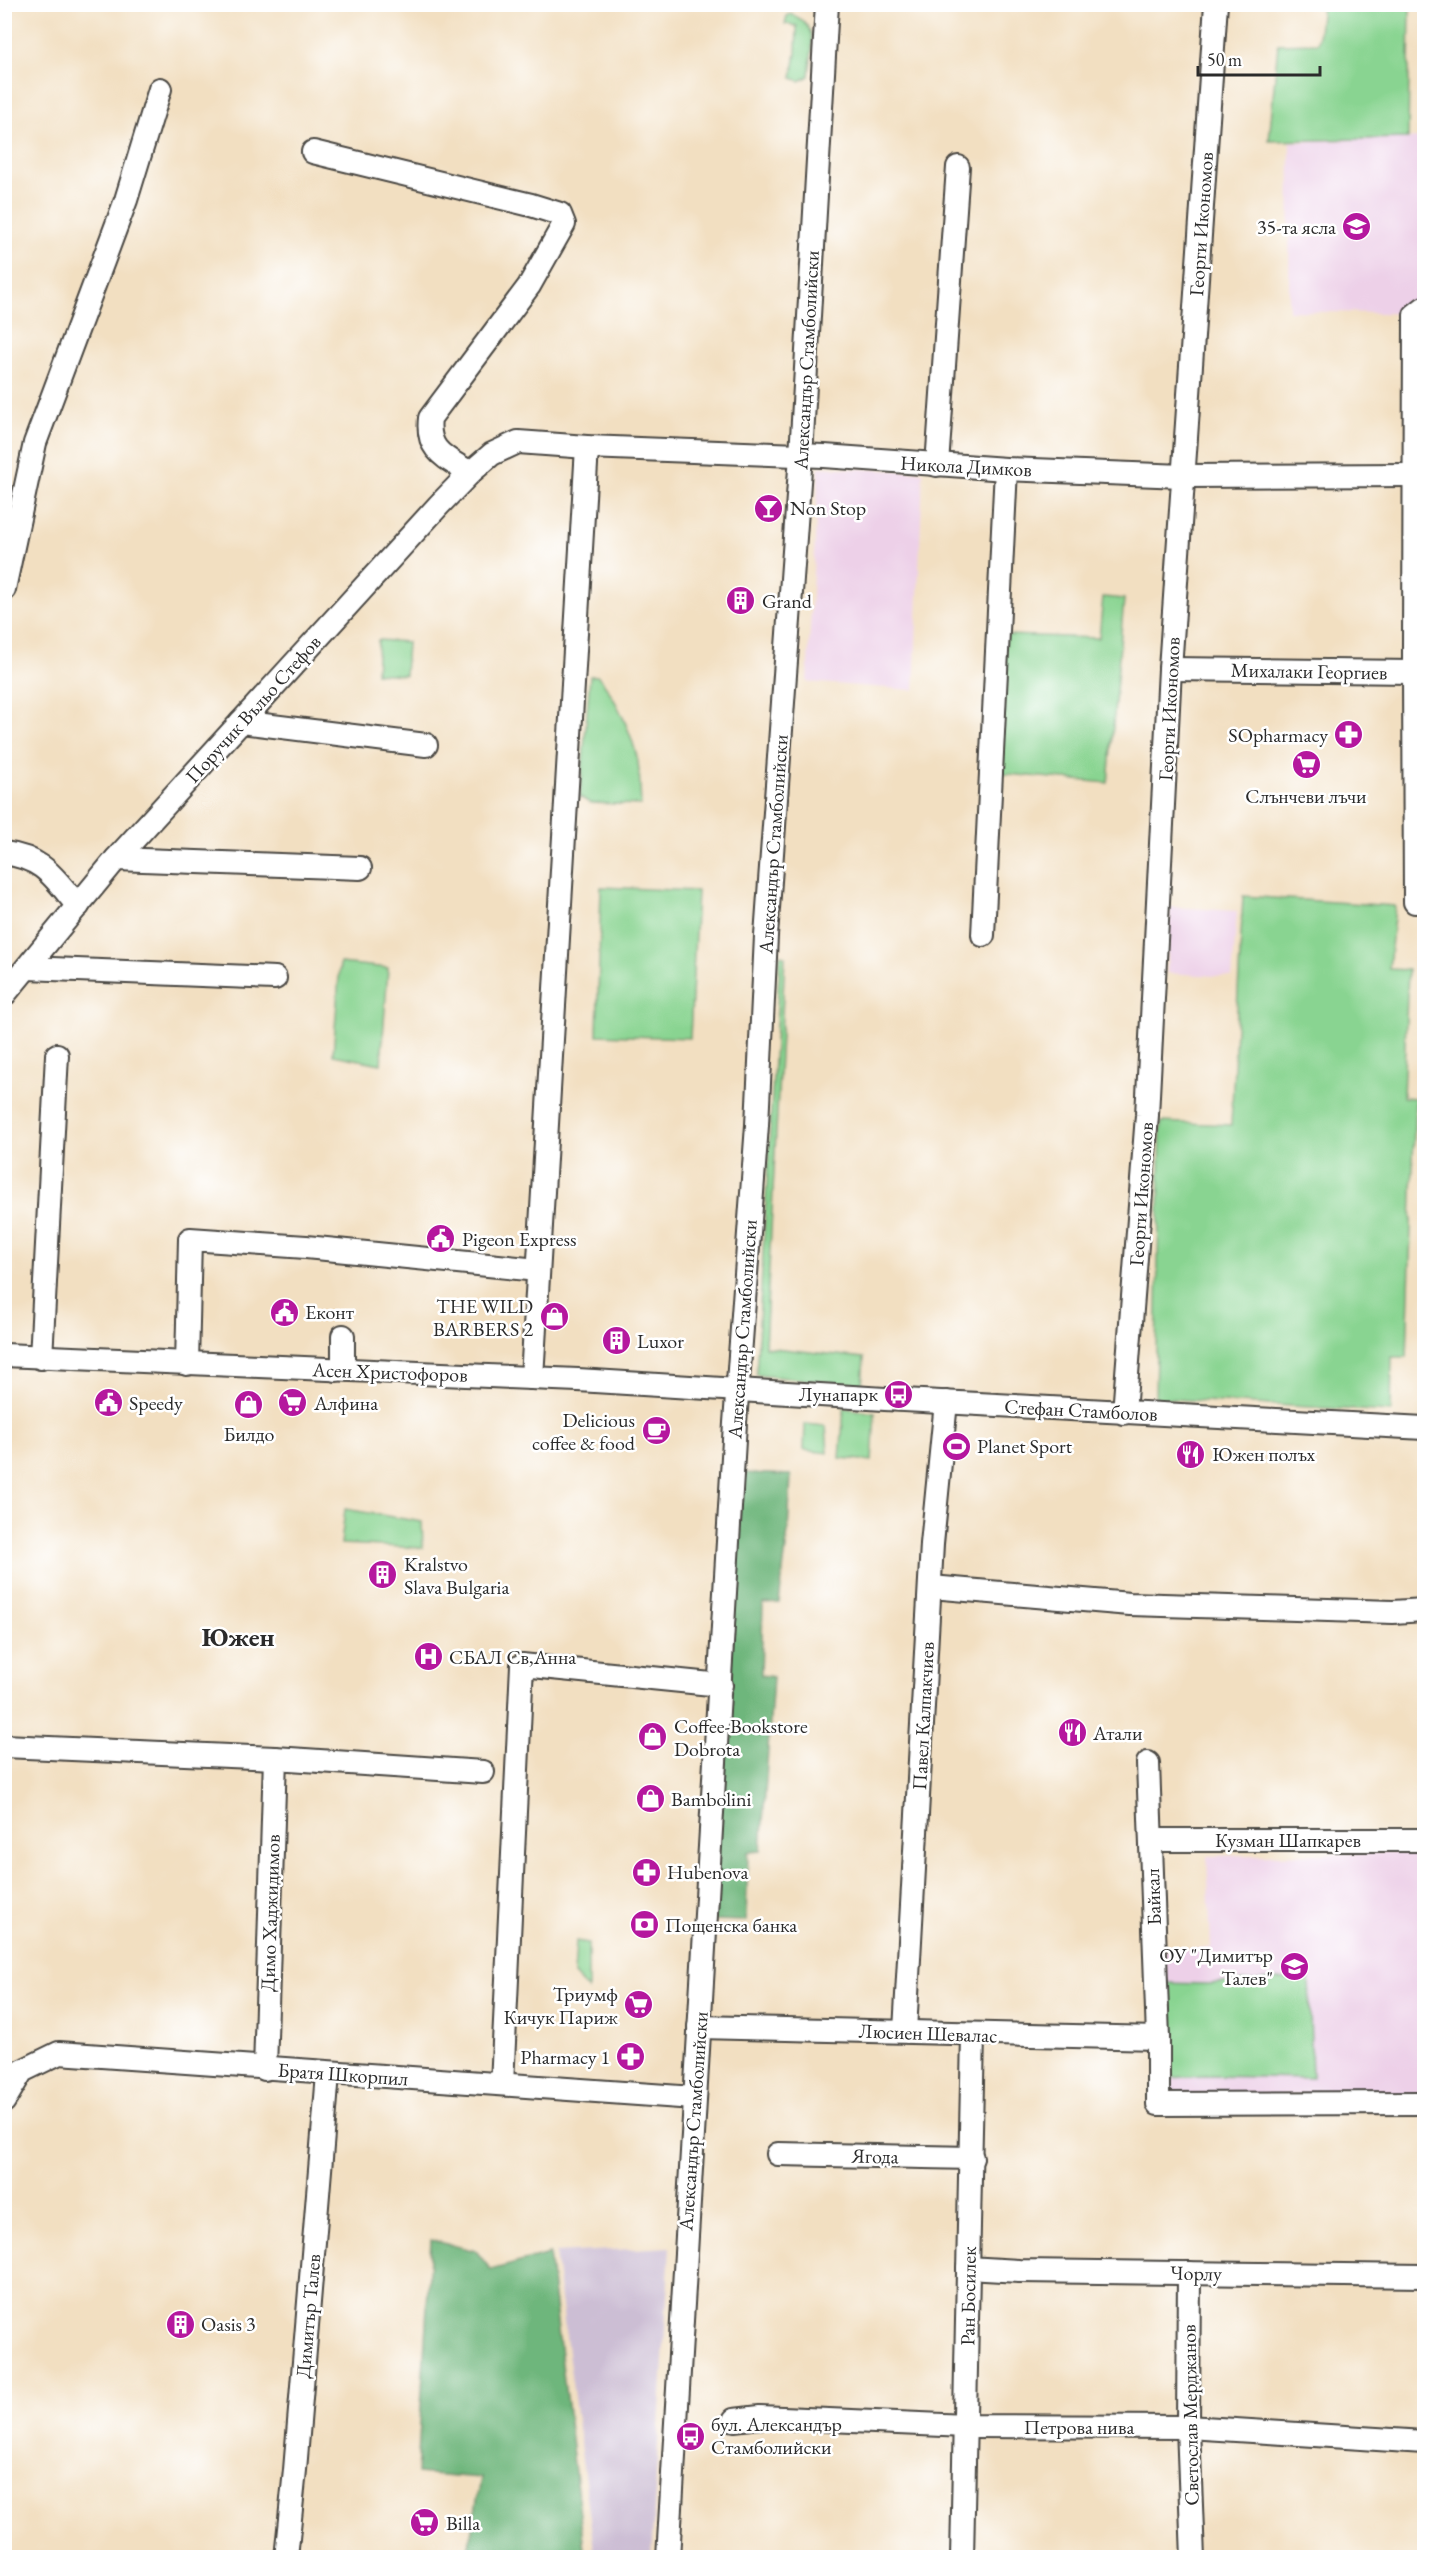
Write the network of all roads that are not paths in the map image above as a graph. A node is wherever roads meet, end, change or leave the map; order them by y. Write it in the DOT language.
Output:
graph roads {
  1 [pos="827,4"];
  2 [pos="1216,4"];
  3 [pos="160,89"];
  4 [pos="313,152"];
  5 [pos="958,167"];
  6 [pos="1420,312"];
  7 [pos="518,442"];
  8 [pos="587,447"];
  9 [pos="801,455"];
  10 [pos="938,465"];
  11 [pos="1006,469"];
  12 [pos="470,472"];
  13 [pos="1414,475"];
  14 [pos="1183,476"];
  15 [pos="4,590"];
  16 [pos="1419,649"];
  17 [pos="1170,669"];
  18 [pos="1414,672"];
  19 [pos="241,722"];
  20 [pos="426,745"];
  21 [pos="4,853"];
  22 [pos="117,860"];
  23 [pos="360,868"];
  24 [pos="1415,902"];
  25 [pos="78,906"];
  26 [pos="983,935"];
  27 [pos="27,968"];
  28 [pos="275,978"];
  29 [pos="4,995"];
  30 [pos="57,1055"];
  31 [pos="538,1270"];
  32 [pos="343,1336"];
  33 [pos="4,1355"];
  34 [pos="41,1358"];
  35 [pos="187,1364"];
  36 [pos="336,1370"];
  37 [pos="532,1378"];
  38 [pos="738,1390"];
  39 [pos="946,1402"];
  40 [pos="1124,1413"];
  41 [pos="1425,1428"];
  42 [pos="931,1587"];
  43 [pos="1425,1610"];
  44 [pos="721,1685"];
  45 [pos="4,1746"];
  46 [pos="275,1758"];
  47 [pos="1148,1762"];
  48 [pos="483,1772"];
  49 [pos="1151,1840"];
  50 [pos="1418,1840"];
  51 [pos="699,2027"];
  52 [pos="905,2031"];
  53 [pos="973,2035"];
  54 [pos="1158,2038"];
  55 [pos="266,2069"];
  56 [pos="328,2074"];
  57 [pos="502,2084"];
  58 [pos="694,2098"];
  59 [pos="4,2102"];
  60 [pos="1425,2103"];
  61 [pos="778,2154"];
  62 [pos="972,2158"];
  63 [pos="968,2268"];
  64 [pos="1189,2273"];
  65 [pos="1425,2276"];
  66 [pos="734,2420"];
  67 [pos="966,2426"];
  68 [pos="1188,2427"];
  69 [pos="1425,2442"];
  70 [pos="286,2558"];
  71 [pos="668,2558"];
  72 [pos="962,2558"];
  73 [pos="1193,2558"];
  1 -- 9 [label="street, Александър Стамболийски"];
  2 -- 14 [label="street, Георги Икономов"];
  3 -- 15 [label="street"];
  4 -- 12 [label="street"];
  5 -- 10 [label="street"];
  6 -- 13 [label="street, Михалаки Георгиев"];
  7 -- 8 [label="street, Никола Димков"];
  7 -- 12 [label="street, Поручик Въльо Стефов"];
  8 -- 9 [label="street, Никола Димков"];
  8 -- 31 [label="street"];
  9 -- 10 [label="street, Никола Димков"];
  9 -- 38 [label="street, Александър Стамболийски"];
  10 -- 11 [label="street, Никола Димков"];
  11 -- 14 [label="street, Никола Димков"];
  11 -- 26 [label="street"];
  12 -- 19 [label="street, Поручик Въльо Стефов"];
  13 -- 14 [label="street, Никола Димков"];
  13 -- 16 [label="street, Михалаки Георгиев"];
  14 -- 17 [label="street, Георги Икономов"];
  16 -- 18 [label="street, Михалаки Георгиев"];
  17 -- 18 [label="street, Михалаки Георгиев"];
  17 -- 40 [label="street, Георги Икономов"];
  18 -- 24 [label="street"];
  19 -- 20 [label="street"];
  19 -- 22 [label="street, Поручик Въльо Стефов"];
  21 -- 25 [label="street"];
  22 -- 23 [label="street"];
  22 -- 25 [label="street, Поручик Въльо Стефов"];
  25 -- 27 [label="street, Поручик Въльо Стефов"];
  27 -- 28 [label="street"];
  27 -- 29 [label="street, Поручик Въльо Стефов"];
  30 -- 34 [label="street"];
  31 -- 35 [label="street"];
  31 -- 37 [label="street"];
  32 -- 36 [label="street"];
  33 -- 34 [label="street, Асен Христофоров"];
  34 -- 35 [label="street, Асен Христофоров"];
  35 -- 36 [label="street, Асен Христофоров"];
  36 -- 37 [label="street, Асен Христофоров"];
  37 -- 38 [label="street, Асен Христофоров"];
  38 -- 39 [label="street, Стефан Стамболов"];
  38 -- 44 [label="street, Александър Стамболийски"];
  39 -- 40 [label="street, Стефан Стамболов"];
  39 -- 42 [label="street, Павел Калпакчиев"];
  40 -- 41 [label="street, Стефан Стамболов"];
  42 -- 43 [label="street"];
  42 -- 52 [label="street, Павел Калпакчиев"];
  44 -- 51 [label="street, Александър Стамболийски"];
  44 -- 57 [label="street"];
  45 -- 46 [label="street"];
  46 -- 48 [label="street"];
  46 -- 55 [label="street, Димо Хаджидимов"];
  47 -- 49 [label="street, Байкал"];
  49 -- 50 [label="street, Кузман Шапкарев"];
  49 -- 54 [label="street, Байкал"];
  51 -- 52 [label="street, Люсиен Шевалас"];
  51 -- 58 [label="street, Александър Стамболийски"];
  52 -- 53 [label="street, Люсиен Шевалас"];
  53 -- 54 [label="street, Люсиен Шевалас"];
  53 -- 62 [label="street, Ран Босилек"];
  54 -- 60 [label="street, Байкал"];
  55 -- 56 [label="street, Братя Шкорпил"];
  55 -- 59 [label="street, Братя Шкорпил"];
  56 -- 57 [label="street, Братя Шкорпил"];
  56 -- 70 [label="street, Димитър Талев"];
  57 -- 58 [label="street, Братя Шкорпил"];
  58 -- 71 [label="street, Александър Стамболийски"];
  61 -- 62 [label="street, Ягода"];
  62 -- 63 [label="street, Ран Босилек"];
  63 -- 64 [label="street, Чорлу"];
  63 -- 67 [label="street, Ран Босилек"];
  64 -- 65 [label="street, Чорлу"];
  64 -- 68 [label="street, Светослав Мерджанов"];
  66 -- 67 [label="street, Петрова нива"];
  67 -- 68 [label="street, Петрова нива"];
  67 -- 72 [label="street, Ран Босилек"];
  68 -- 69 [label="street, Петрова нива"];
  68 -- 73 [label="street, Светослав Мерджанов"];
}
